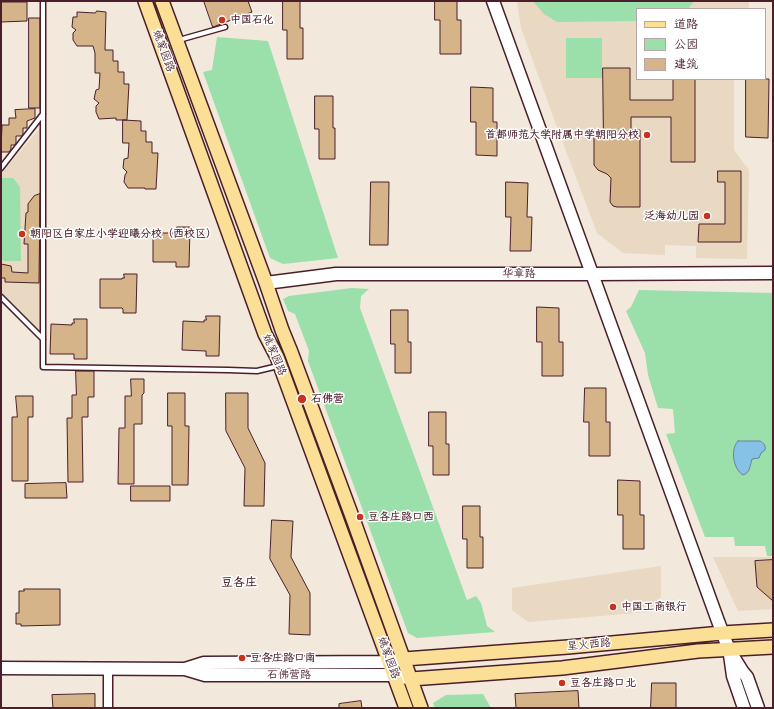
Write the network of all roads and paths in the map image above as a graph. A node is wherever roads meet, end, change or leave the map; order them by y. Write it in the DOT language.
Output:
graph roads {
  1 [pos="43,1"];
  2 [pos="145,1"];
  3 [pos="162,1"];
  4 [pos="493,1"];
  5 [pos="225,27"];
  6 [pos="176,41"];
  7 [pos="43,113"];
  8 [pos="1,168"];
  9 [pos="773,273"];
  10 [pos="592,274"];
  11 [pos="266,283"];
  12 [pos="1,298"];
  13 [pos="43,338"];
  14 [pos="280,366"];
  15 [pos="773,630"];
  16 [pos="722,633"];
  17 [pos="773,647"];
  18 [pos="729,650"];
  19 [pos="404,659"];
  20 [pos="389,662"];
  21 [pos="1,668"];
  22 [pos="108,668"];
  23 [pos="185,668"];
  24 [pos="394,675"];
  25 [pos="410,678"];
  26 [pos="108,708"];
  27 [pos="406,708"];
  28 [pos="421,708"];
  29 [pos="744,708"];
  30 [pos="758,708"];
  1 -- 7 [label="lane"];
  2 -- 14 [label="main road, 姚家园路"];
  3 -- 6 [label="main road, 姚家园路"];
  4 -- 10 [label="street"];
  5 -- 6 [label="lane"];
  6 -- 11 [label="main road, 姚家园路"];
  7 -- 8 [label="lane"];
  7 -- 13 [label="lane"];
  9 -- 10 [label="street, 华章路"];
  10 -- 11 [label="street, 华章路"];
  10 -- 16 [label="street"];
  11 -- 19 [label="main road, 姚家园路"];
  12 -- 13 [label="lane"];
  13 -- 14 [label="lane"];
  14 -- 20 [label="main road, 姚家园路"];
  15 -- 16 [label="main road, 星火西路"];
  16 -- 18 [label="street"];
  16 -- 19 [label="main road, 星火西路"];
  17 -- 18 [label="main road, 星火西路"];
  18 -- 25 [label="main road, 星火西路"];
  18 -- 29 [label="street"];
  18 -- 30 [label="street"];
  19 -- 20 [label="street, 石佛营路"];
  19 -- 25 [label="main road, 姚家园路"];
  20 -- 23 [label="street, 石佛营路"];
  20 -- 24 [label="main road, 姚家园路"];
  21 -- 22 [label="street, 石佛营路"];
  22 -- 23 [label="street, 石佛营路"];
  22 -- 26 [label="street"];
  23 -- 24 [label="street, 石佛营路"];
  24 -- 25 [label="street, 石佛营路"];
  24 -- 27 [label="main road, 姚家园路"];
  25 -- 28 [label="main road, 姚家园路"];
}
